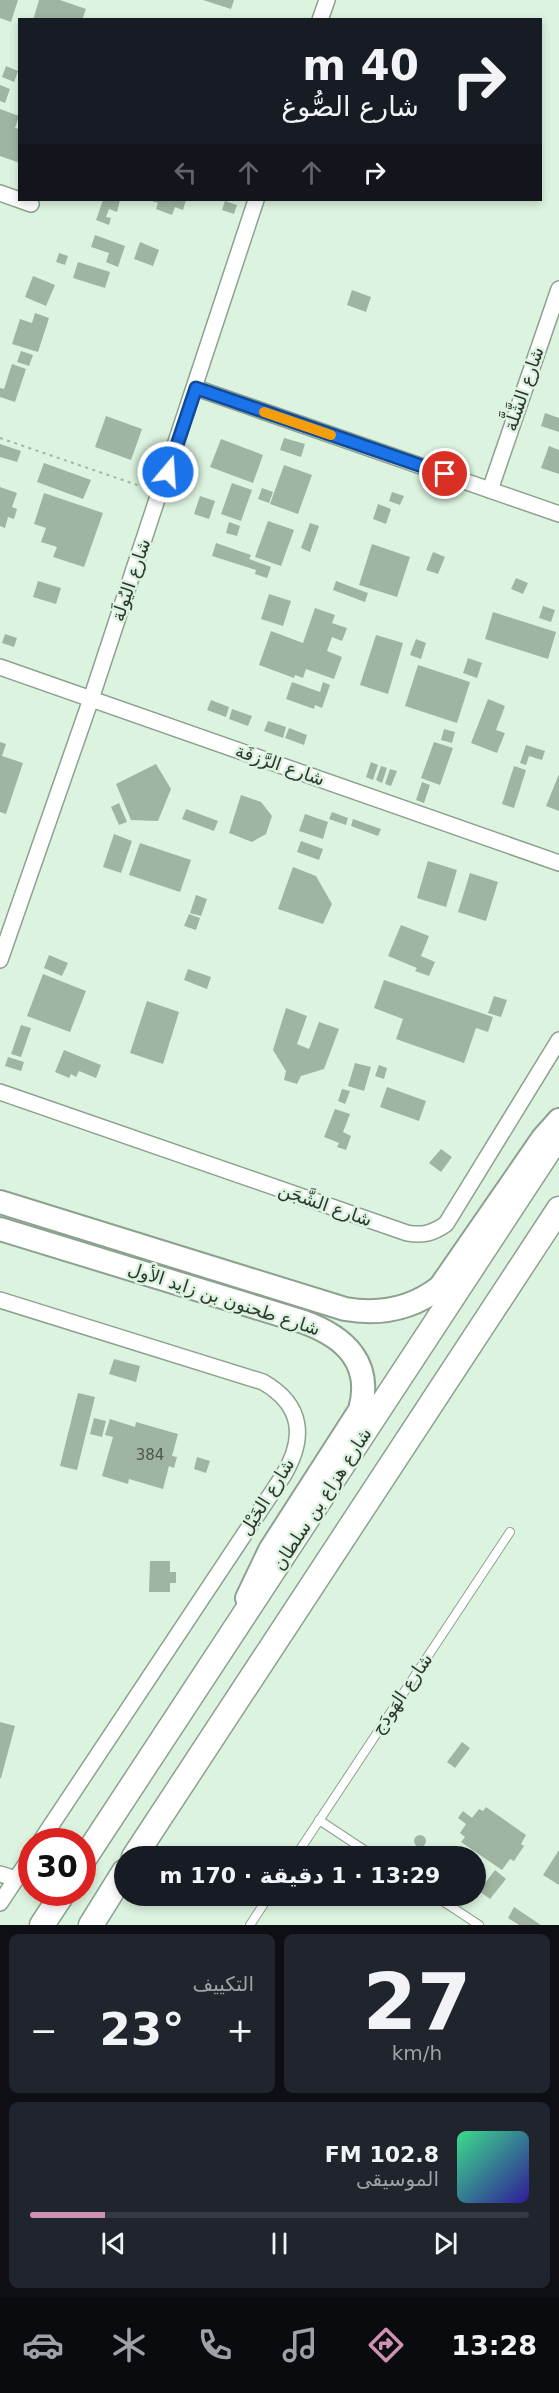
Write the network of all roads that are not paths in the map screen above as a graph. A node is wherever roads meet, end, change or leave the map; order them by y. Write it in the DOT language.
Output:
graph roads {
  1 [pos="327,0"];
  2 [pos="321,18"];
  3 [pos="0,193"];
  4 [pos="18,199"];
  5 [pos="23,201"];
  6 [pos="256,201"];
  7 [pos="31,204"];
  8 [pos="559,289"];
  9 [pos="196,388"];
  10 [pos="490,490"];
  11 [pos="559,514"];
  12 [pos="0,667"];
  13 [pos="91,699"];
  14 [pos="559,863"];
  15 [pos="0,960"];
  16 [pos="559,1040"];
  17 [pos="0,1092"];
  18 [pos="559,1120"];
  19 [pos="559,1135"];
  20 [pos="0,1202"];
  21 [pos="559,1209"];
  22 [pos="0,1229"];
  23 [pos="0,1300"];
  24 [pos="510,1532"];
  25 [pos="239,1626"];
  26 [pos="319,1820"];
  27 [pos="49,1828"];
  28 [pos="96,1841"];
  29 [pos="141,1846"];
  30 [pos="301,1846"];
  31 [pos="358,1846"];
  32 [pos="0,1874"];
  33 [pos="18,1876"];
  34 [pos="16,1879"];
  35 [pos="114,1889"];
  36 [pos="0,1903"];
  37 [pos="54,1906"];
  38 [pos="262,1906"];
  39 [pos="450,1906"];
  40 [pos="94,1923"];
  41 [pos="42,1925"];
  42 [pos="250,1925"];
  43 [pos="479,1925"];
  1 -- 2 [label="street"];
  3 -- 4 [label="street"];
  5 -- 7 [label="street"];
  6 -- 9 [label="street, شارع اليُولَة"];
  8 -- 10 [label="street, شارع الشَّلَّة"];
  9 -- 10 [label="street"];
  9 -- 13 [label="street, شارع اليُولَة"];
  10 -- 11 [label="street"];
  12 -- 13 [label="street, شارع الرَّزفَة"];
  13 -- 14 [label="street, شارع الرَّزفَة"];
  13 -- 15 [label="street, شارع اليُولَة"];
  16 -- 17 [label="street, شارع الشَّجَن"];
  18 -- 20 [label="street, شارع طحنون بن زايد الأول"];
  19 -- 25 [label="main road, شارع هزاع بن سلطان"];
  21 -- 29 [label="main road"];
  22 -- 25 [label="street, شارع طحنون بن زايد الأول"];
  23 -- 27 [label="street, شارع الخَيْل"];
  24 -- 26 [label="lane, شارع الهَودَج"];
  25 -- 28 [label="main road, شارع هزاع بن سلطان"];
  26 -- 30 [label="lane, شارع الهَودَج"];
  26 -- 31 [label="lane"];
  32 -- 34 [label="street"];
  33 -- 34 [label="street"];
  34 -- 36 [label="street"];
  35 -- 40 [label="main road"];
  37 -- 41 [label="main road"];
  38 -- 42 [label="lane"];
  39 -- 43 [label="lane"];
}
